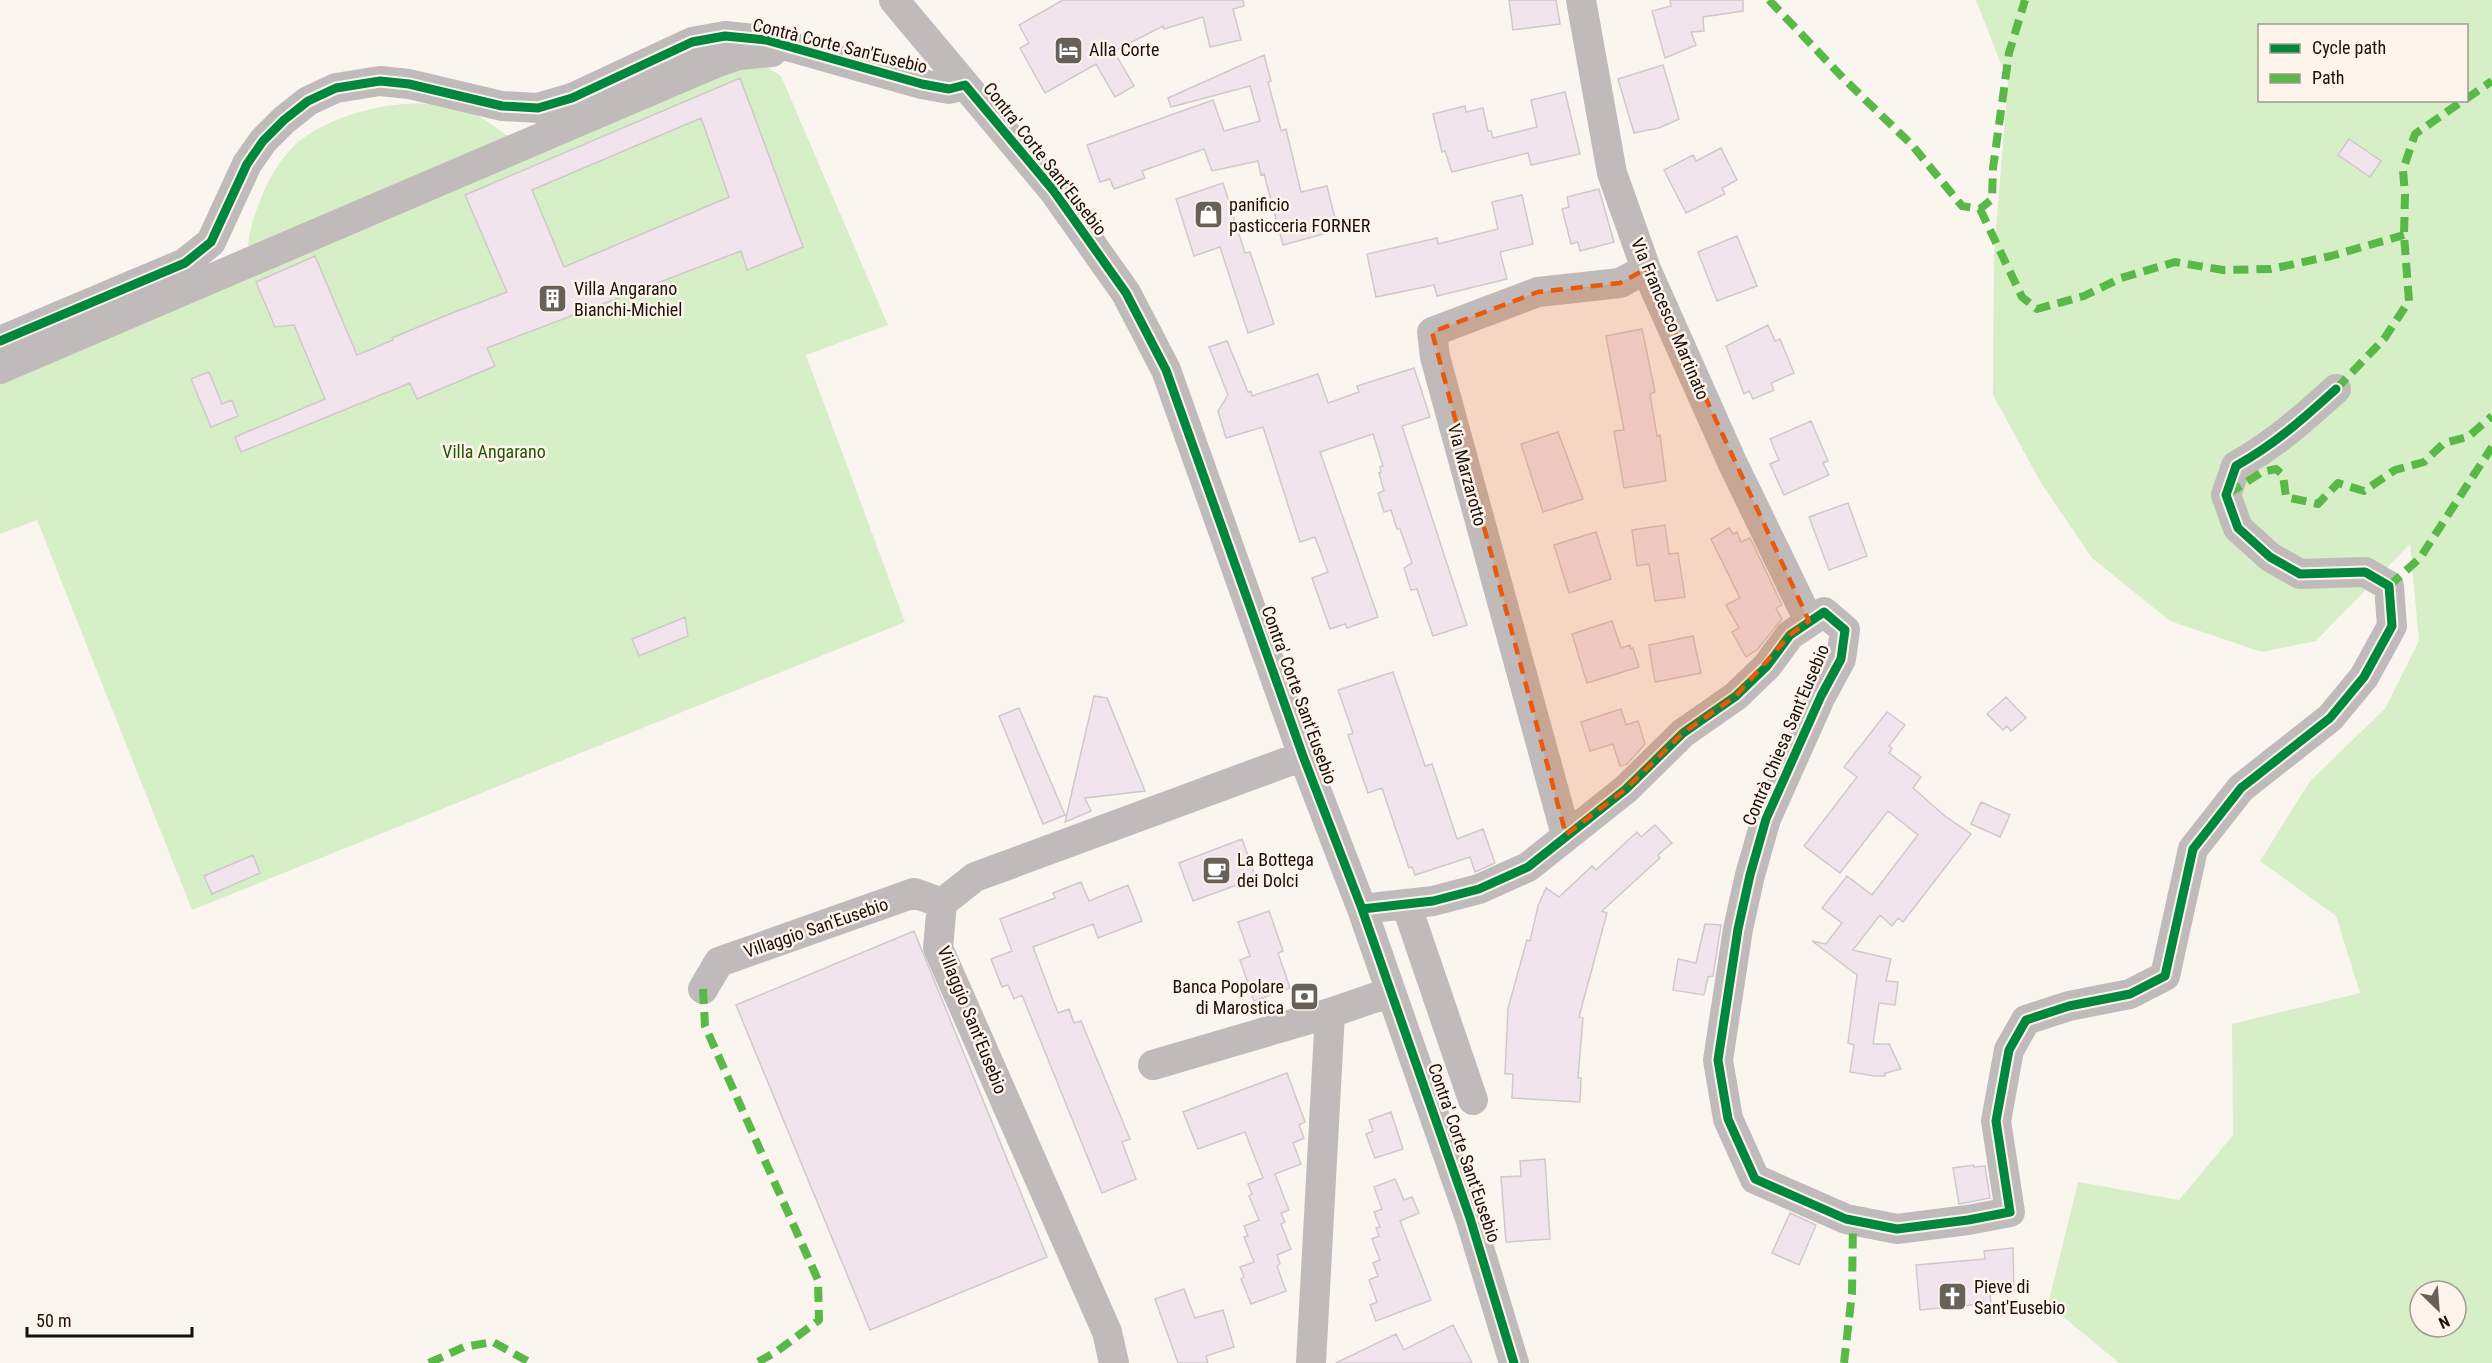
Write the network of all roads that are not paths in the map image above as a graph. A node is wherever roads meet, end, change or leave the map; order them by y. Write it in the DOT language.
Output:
graph roads {
  1 [pos="894,0"];
  2 [pos="1581,0"];
  3 [pos="802,50"];
  4 [pos="965,85"];
  5 [pos="1646,269"];
  6 [pos="0,341"];
  7 [pos="0,369"];
  8 [pos="2336,389"];
  9 [pos="1809,621"];
  10 [pos="1303,756"];
  11 [pos="1566,835"];
  12 [pos="942,903"];
  13 [pos="1406,904"];
  14 [pos="1362,909"];
  15 [pos="703,989"];
  16 [pos="1391,993"];
  17 [pos="1330,1013"];
  18 [pos="1153,1065"];
  19 [pos="1473,1100"];
  20 [pos="1114,1363"];
  21 [pos="1311,1363"];
  22 [pos="1514,1363"];
  1 -- 4 [label="street, Contra' Corte Sant'Eusebio"];
  2 -- 5 [label="street, Via Francesco Martinato"];
  3 -- 4 [label="street, Contrà Corte San'Eusebio"];
  3 -- 6 [label="street, Contrà Corte San'Eusebio"];
  3 -- 7 [label="street"];
  4 -- 10 [label="street, Contra' Corte Sant'Eusebio"];
  5 -- 9 [label="street, Via Francesco Martinato"];
  5 -- 11 [label="street, Via Marzarotto"];
  8 -- 9 [label="street, Contrà Chiesa Sant'Eusebio"];
  9 -- 11 [label="street, Contrà Chiesa Sant'Eusebio"];
  10 -- 12 [label="street"];
  10 -- 14 [label="street, Contra' Corte Sant'Eusebio"];
  11 -- 13 [label="street, Contrà Chiesa Sant'Eusebio"];
  12 -- 15 [label="street, Villaggio San'Eusebio"];
  12 -- 20 [label="street, Villaggio Sant'Eusebio"];
  13 -- 14 [label="street, Contrà Chiesa Sant'Eusebio"];
  13 -- 19 [label="street"];
  14 -- 16 [label="street, Contra' Corte Sant'Eusebio"];
  16 -- 17 [label="street"];
  16 -- 22 [label="street, Contra' Corte Sant'Eusebio"];
  17 -- 18 [label="street"];
  17 -- 21 [label="street"];
}
